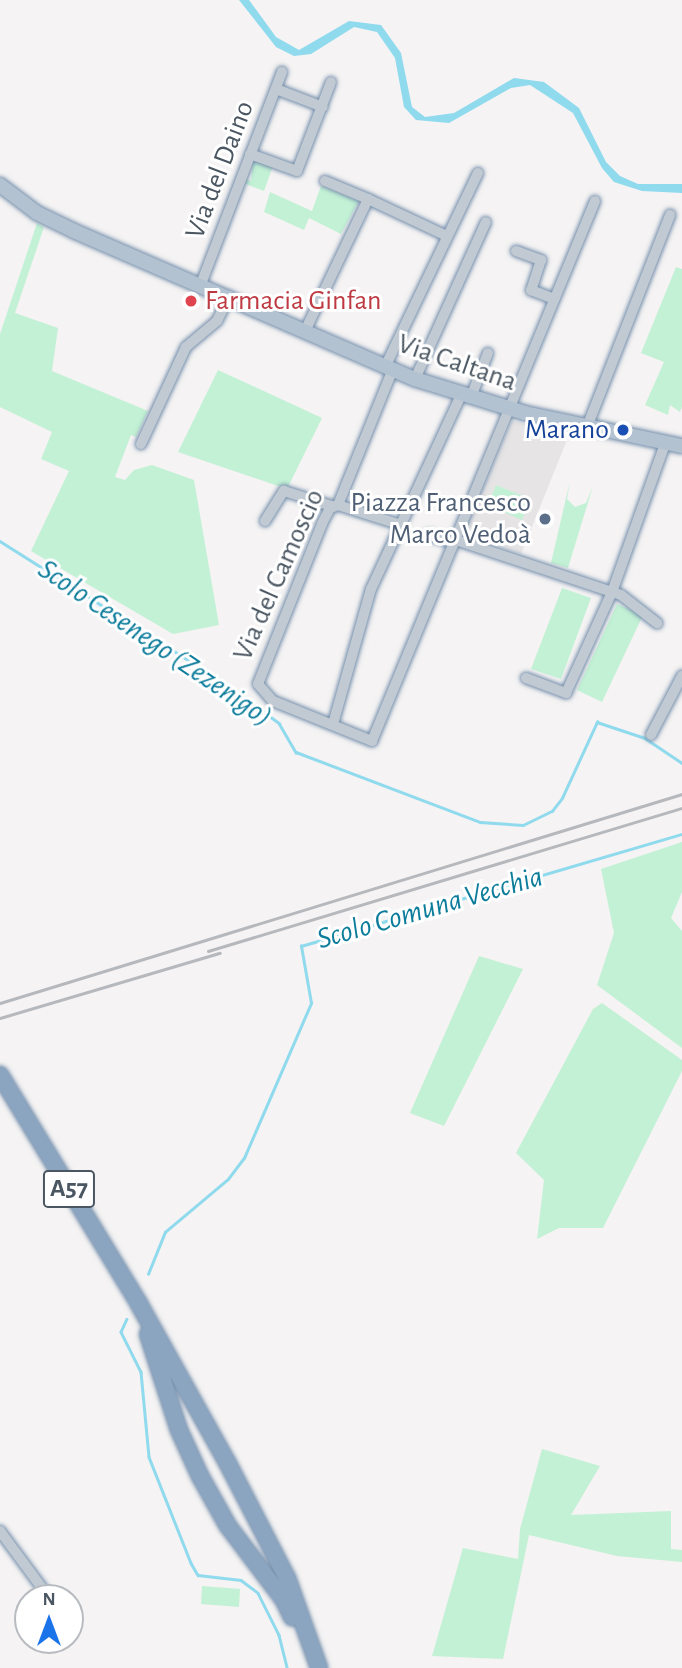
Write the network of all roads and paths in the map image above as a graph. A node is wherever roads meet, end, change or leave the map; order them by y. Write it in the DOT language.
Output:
graph roads {
  1 [pos="282,72"];
  2 [pos="331,82"];
  3 [pos="276,89"];
  4 [pos="323,107"];
  5 [pos="250,154"];
  6 [pos="478,173"];
  7 [pos="325,181"];
  8 [pos="0,185"];
  9 [pos="368,199"];
  10 [pos="595,201"];
  11 [pos="670,215"];
  12 [pos="486,222"];
  13 [pos="447,236"];
  14 [pos="516,251"];
  15 [pos="201,284"];
  16 [pos="229,296"];
  17 [pos="554,299"];
  18 [pos="306,329"];
  19 [pos="488,353"];
  20 [pos="390,367"];
  21 [pos="415,379"];
  22 [pos="466,396"];
  23 [pos="510,408"];
  24 [pos="587,428"];
  25 [pos="141,444"];
  26 [pos="666,444"];
  27 [pos="682,446"];
  28 [pos="335,506"];
  29 [pos="265,521"];
  30 [pos="398,524"];
  31 [pos="429,535"];
  32 [pos="455,542"];
  33 [pos="612,592"];
  34 [pos="657,623"];
  35 [pos="682,676"];
  36 [pos="526,678"];
  37 [pos="332,724"];
  38 [pos="651,735"];
  39 [pos="0,1075"];
  40 [pos="139,1304"];
  41 [pos="0,1531"];
  42 [pos="39,1584"];
  43 [pos="298,1622"];
  44 [pos="309,1662"];
  45 [pos="319,1668"];
  1 -- 3 [label="street, Via del Daino"];
  2 -- 4 [label="street"];
  3 -- 4 [label="street"];
  3 -- 5 [label="street, Via del Daino"];
  4 -- 5 [label="street"];
  5 -- 15 [label="street, Via del Daino"];
  6 -- 13 [label="street, Via del Camoscio"];
  7 -- 9 [label="street"];
  8 -- 15 [label="main road, Via Caltana"];
  9 -- 13 [label="street"];
  9 -- 18 [label="street"];
  10 -- 17 [label="street"];
  11 -- 24 [label="street"];
  12 -- 21 [label="street"];
  13 -- 20 [label="street, Via del Camoscio"];
  14 -- 17 [label="street"];
  15 -- 16 [label="main road, Via Caltana"];
  16 -- 18 [label="main road, Via Caltana"];
  16 -- 25 [label="street"];
  17 -- 23 [label="street"];
  18 -- 20 [label="main road, Via Caltana"];
  19 -- 22 [label="street"];
  20 -- 21 [label="main road, Via Caltana"];
  20 -- 28 [label="street, Via del Camoscio"];
  21 -- 22 [label="main road, Via Caltana"];
  22 -- 23 [label="main road, Via Caltana"];
  22 -- 30 [label="street"];
  23 -- 24 [label="main road, Via Caltana"];
  23 -- 32 [label="street"];
  24 -- 26 [label="main road, Via Caltana"];
  26 -- 27 [label="main road, Via Caltana"];
  26 -- 33 [label="street"];
  28 -- 29 [label="street"];
  28 -- 30 [label="street"];
  28 -- 37 [label="street, Via del Camoscio"];
  30 -- 37 [label="street"];
  31 -- 32 [label="street"];
  32 -- 33 [label="street"];
  32 -- 37 [label="street, Via del Camoscio"];
  33 -- 34 [label="street"];
  33 -- 36 [label="street"];
  35 -- 38 [label="street"];
  39 -- 40 [label="highway, A57"];
  40 -- 43 [label="highway, A57"];
  40 -- 43 [label="highway, A57"];
  41 -- 42 [label="street"];
  43 -- 44 [label="highway, A57"];
  43 -- 45 [label="highway, A57"];
}
